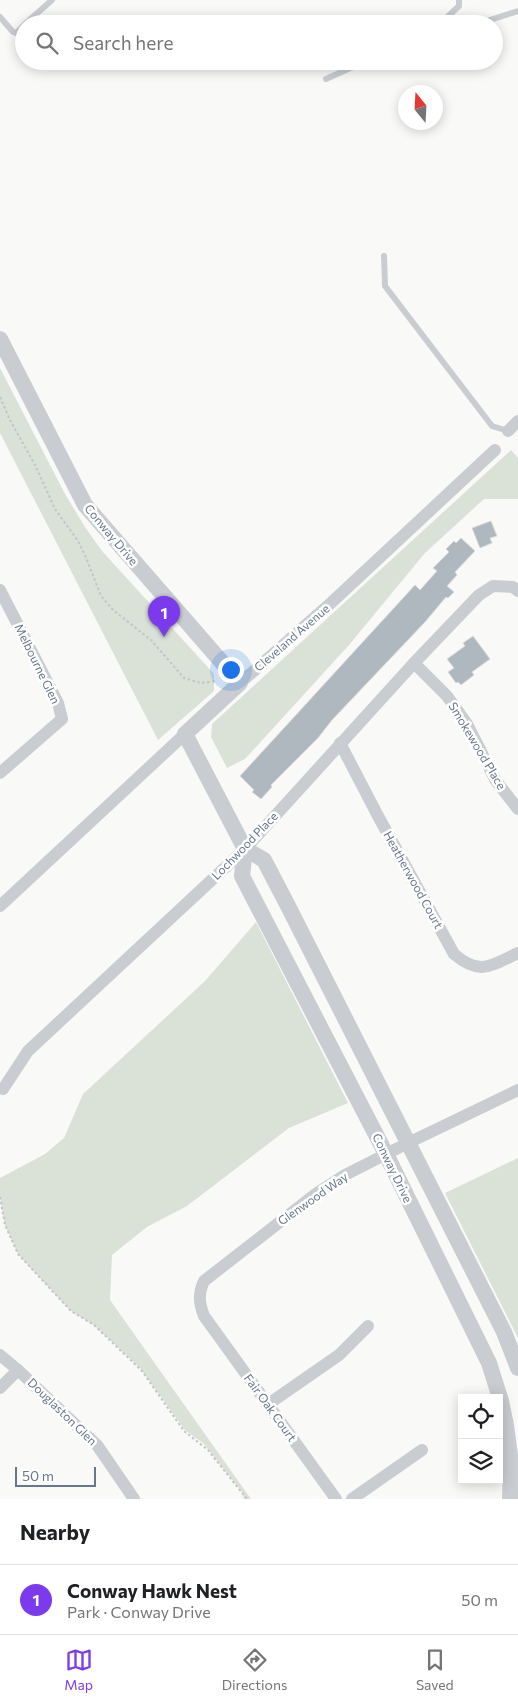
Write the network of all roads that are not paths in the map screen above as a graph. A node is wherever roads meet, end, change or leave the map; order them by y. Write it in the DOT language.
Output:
graph roads {
  1 [pos="52,0"];
  2 [pos="459,0"];
  3 [pos="518,11"];
  4 [pos="34,15"];
  5 [pos="450,15"];
  6 [pos="503,16"];
  7 [pos="0,17"];
  8 [pos="15,33"];
  9 [pos="346,70"];
  10 [pos="326,79"];
  11 [pos="384,256"];
  12 [pos="0,339"];
  13 [pos="518,421"];
  14 [pos="508,431"];
  15 [pos="495,450"];
  16 [pos="0,590"];
  17 [pos="518,592"];
  18 [pos="414,663"];
  19 [pos="240,683"];
  20 [pos="185,734"];
  21 [pos="340,743"];
  22 [pos="0,773"];
  23 [pos="518,809"];
  24 [pos="245,849"];
  25 [pos="0,906"];
  26 [pos="518,953"];
  27 [pos="3,1089"];
  28 [pos="518,1090"];
  29 [pos="408,1143"];
  30 [pos="386,1154"];
  31 [pos="204,1316"];
  32 [pos="368,1326"];
  33 [pos="0,1355"];
  34 [pos="518,1368"];
  35 [pos="18,1370"];
  36 [pos="0,1388"];
  37 [pos="267,1405"];
  38 [pos="513,1443"];
  39 [pos="422,1450"];
  40 [pos="134,1499"];
  41 [pos="336,1499"];
  42 [pos="352,1499"];
  43 [pos="510,1499"];
  1 -- 4 [label="lane"];
  2 -- 5 [label="lane"];
  3 -- 6 [label="lane"];
  7 -- 8 [label="lane"];
  9 -- 10 [label="lane"];
  11 -- 14 [label="lane"];
  12 -- 19 [label="street, Conway Drive"];
  13 -- 14 [label="street"];
  15 -- 19 [label="street, Cleveland Avenue"];
  16 -- 22 [label="street, Melbourne Glen"];
  17 -- 18 [label="street, Lochwood Place"];
  18 -- 21 [label="street, Lochwood Place"];
  18 -- 23 [label="street, Smokewood Place"];
  19 -- 20 [label="street, Cleveland Avenue"];
  20 -- 24 [label="street, Conway Drive"];
  20 -- 25 [label="street, Cleveland Avenue"];
  21 -- 24 [label="street, Lochwood Place"];
  21 -- 26 [label="street, Heatherwood Court"];
  24 -- 27 [label="street, Lochwood Place"];
  24 -- 29 [label="street, Conway Drive"];
  24 -- 30 [label="street, Conway Drive"];
  28 -- 29 [label="street, Glenwood Way"];
  29 -- 30 [label="street, Glenwood Way"];
  29 -- 34 [label="street, Conway Drive"];
  30 -- 31 [label="street, Glenwood Way"];
  30 -- 38 [label="street, Conway Drive"];
  31 -- 37 [label="street, Fair Oak Court"];
  32 -- 37 [label="street"];
  33 -- 35 [label="street, Douglaston Glen"];
  35 -- 36 [label="street"];
  35 -- 40 [label="street, Douglaston Glen"];
  37 -- 41 [label="street, Fair Oak Court"];
  38 -- 43 [label="street, Conway Drive"];
  39 -- 42 [label="street"];
}
